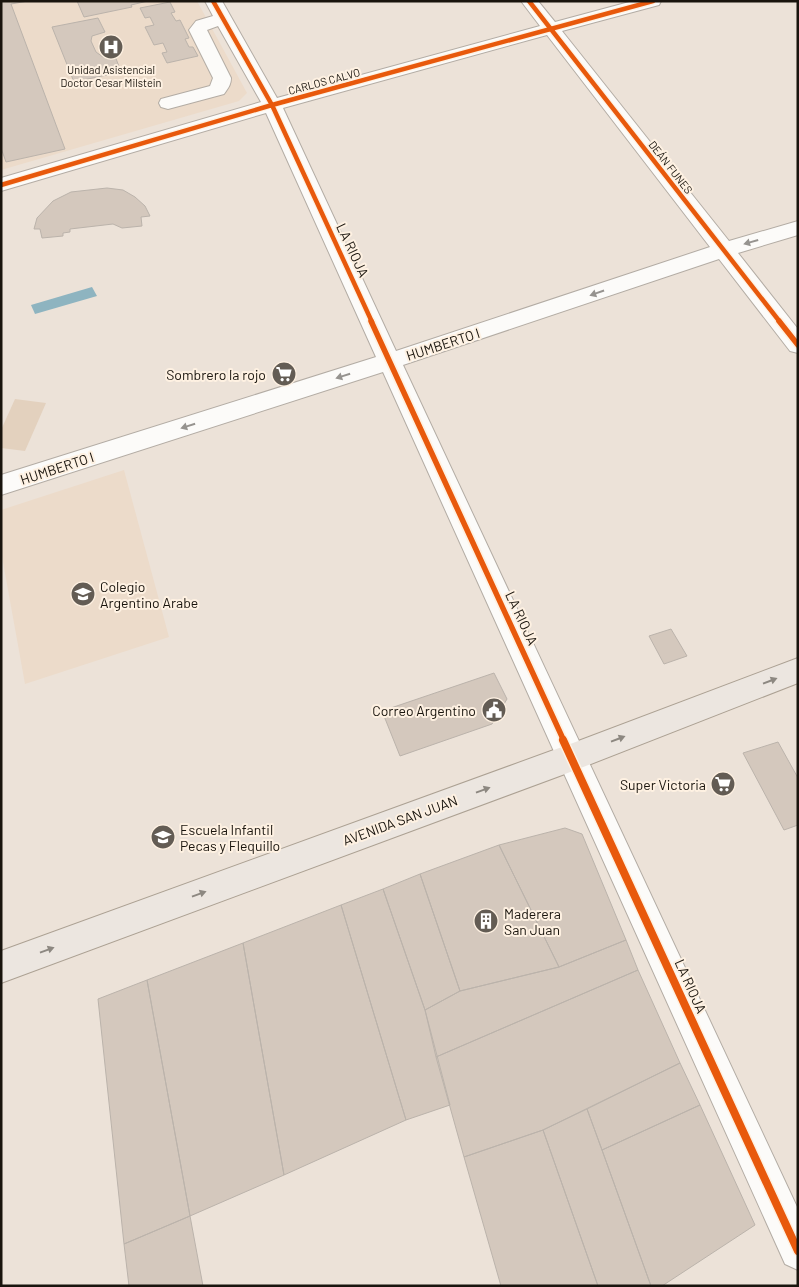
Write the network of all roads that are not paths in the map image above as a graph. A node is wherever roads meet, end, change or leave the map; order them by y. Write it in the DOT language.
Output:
graph roads {
  1 [pos="529,1"];
  2 [pos="653,1"];
  3 [pos="218,10"];
  4 [pos="550,30"];
  5 [pos="168,103"];
  6 [pos="272,105"];
  7 [pos="1,185"];
  8 [pos="798,228"];
  9 [pos="724,250"];
  10 [pos="798,345"];
  11 [pos="390,362"];
  12 [pos="1,485"];
  13 [pos="798,670"];
  14 [pos="573,757"];
  15 [pos="1,967"];
  16 [pos="798,1251"];
  1 -- 4 [label="street, DEÁN FUNES"];
  2 -- 4 [label="street, CARLOS CALVO"];
  3 -- 5 [label="street"];
  3 -- 6 [label="street, LA RIOJA"];
  4 -- 6 [label="street, CARLOS CALVO"];
  4 -- 9 [label="street, DEÁN FUNES"];
  6 -- 7 [label="street, CARLOS CALVO"];
  6 -- 11 [label="street, LA RIOJA"];
  8 -- 9 [label="street, HUMBERTO I, one-way"];
  9 -- 10 [label="street, DEÁN FUNES"];
  9 -- 11 [label="street, HUMBERTO I, one-way"];
  11 -- 12 [label="street, HUMBERTO I, one-way"];
  11 -- 14 [label="street, LA RIOJA"];
  14 -- 13 [label="main road, AVENIDA SAN JUAN, one-way"];
  15 -- 14 [label="main road, AVENIDA SAN JUAN, one-way"];
  14 -- 16 [label="street, LA RIOJA"];
}
